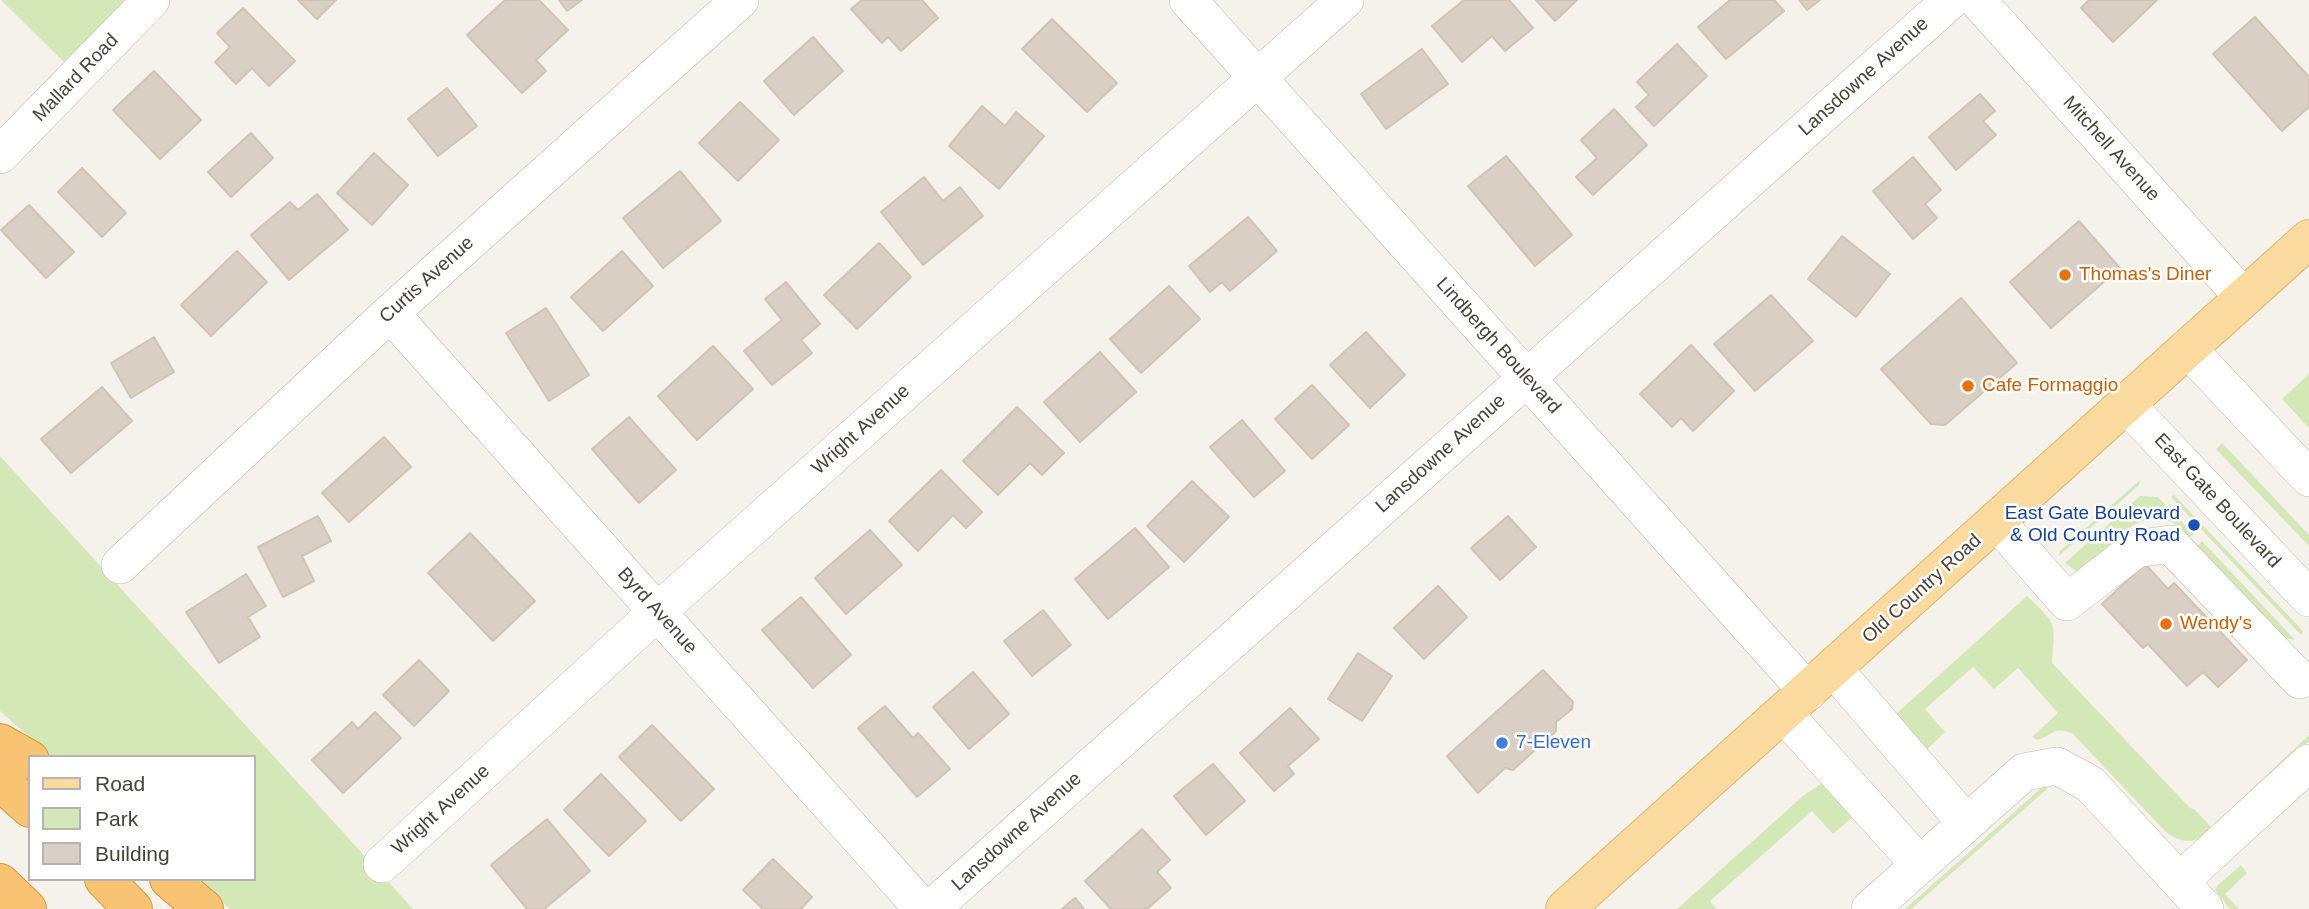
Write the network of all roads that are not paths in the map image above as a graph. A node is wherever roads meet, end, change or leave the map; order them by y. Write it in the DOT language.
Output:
graph roads {
  1 [pos="151,0"];
  2 [pos="740,0"];
  3 [pos="1188,0"];
  4 [pos="1345,0"];
  5 [pos="1951,0"];
  6 [pos="1978,0"];
  7 [pos="1257,78"];
  8 [pos="0,155"];
  9 [pos="2309,239"];
  10 [pos="2244,298"];
  11 [pos="390,313"];
  12 [pos="2187,348"];
  13 [pos="1527,378"];
  14 [pos="2126,404"];
  15 [pos="2309,478"];
  16 [pos="1997,522"];
  17 [pos="120,565"];
  18 [pos="2309,598"];
  19 [pos="657,612"];
  20 [pos="2300,680"];
  21 [pos="1809,692"];
  22 [pos="0,743"];
  23 [pos="28,760"];
  24 [pos="2309,763"];
  25 [pos="0,781"];
  26 [pos="28,806"];
  27 [pos="1966,823"];
  28 [pos="382,864"];
  29 [pos="1920,864"];
  30 [pos="106,881"];
  31 [pos="171,881"];
  32 [pos="2180,881"];
  33 [pos="0,883"];
  34 [pos="27,909"];
  35 [pos="133,909"];
  36 [pos="204,909"];
  37 [pos="923,909"];
  38 [pos="931,909"];
  39 [pos="1565,909"];
  40 [pos="1870,909"];
  41 [pos="2206,909"];
  1 -- 8 [label="street, Mallard Road"];
  2 -- 11 [label="street, Curtis Avenue"];
  3 -- 7 [label="street, Lindbergh Boulevard"];
  4 -- 7 [label="street, Wright Avenue"];
  5 -- 13 [label="street, Lansdowne Avenue"];
  6 -- 10 [label="street, Mitchell Avenue"];
  7 -- 13 [label="street, Lindbergh Boulevard"];
  7 -- 19 [label="street, Wright Avenue"];
  9 -- 10 [label="main road, Old Country Road"];
  10 -- 12 [label="main road, Old Country Road"];
  11 -- 17 [label="street, Curtis Avenue"];
  11 -- 19 [label="street, Byrd Avenue"];
  12 -- 14 [label="main road, Old Country Road"];
  12 -- 15 [label="street"];
  13 -- 21 [label="street, Lindbergh Boulevard"];
  13 -- 38 [label="street, Lansdowne Avenue"];
  14 -- 16 [label="main road, Old Country Road"];
  14 -- 18 [label="street, East Gate Boulevard"];
  16 -- 20 [label="street"];
  16 -- 21 [label="main road, Old Country Road"];
  19 -- 28 [label="street, Wright Avenue"];
  19 -- 37 [label="street, Byrd Avenue"];
  21 -- 27 [label="street"];
  21 -- 29 [label="street"];
  21 -- 39 [label="main road, Old Country Road"];
  22 -- 23 [label="highway"];
  24 -- 32 [label="street"];
  25 -- 26 [label="highway"];
  27 -- 29 [label="street"];
  27 -- 32 [label="street"];
  29 -- 40 [label="street"];
  30 -- 35 [label="highway"];
  31 -- 36 [label="highway"];
  32 -- 41 [label="street"];
  33 -- 34 [label="highway"];
}
